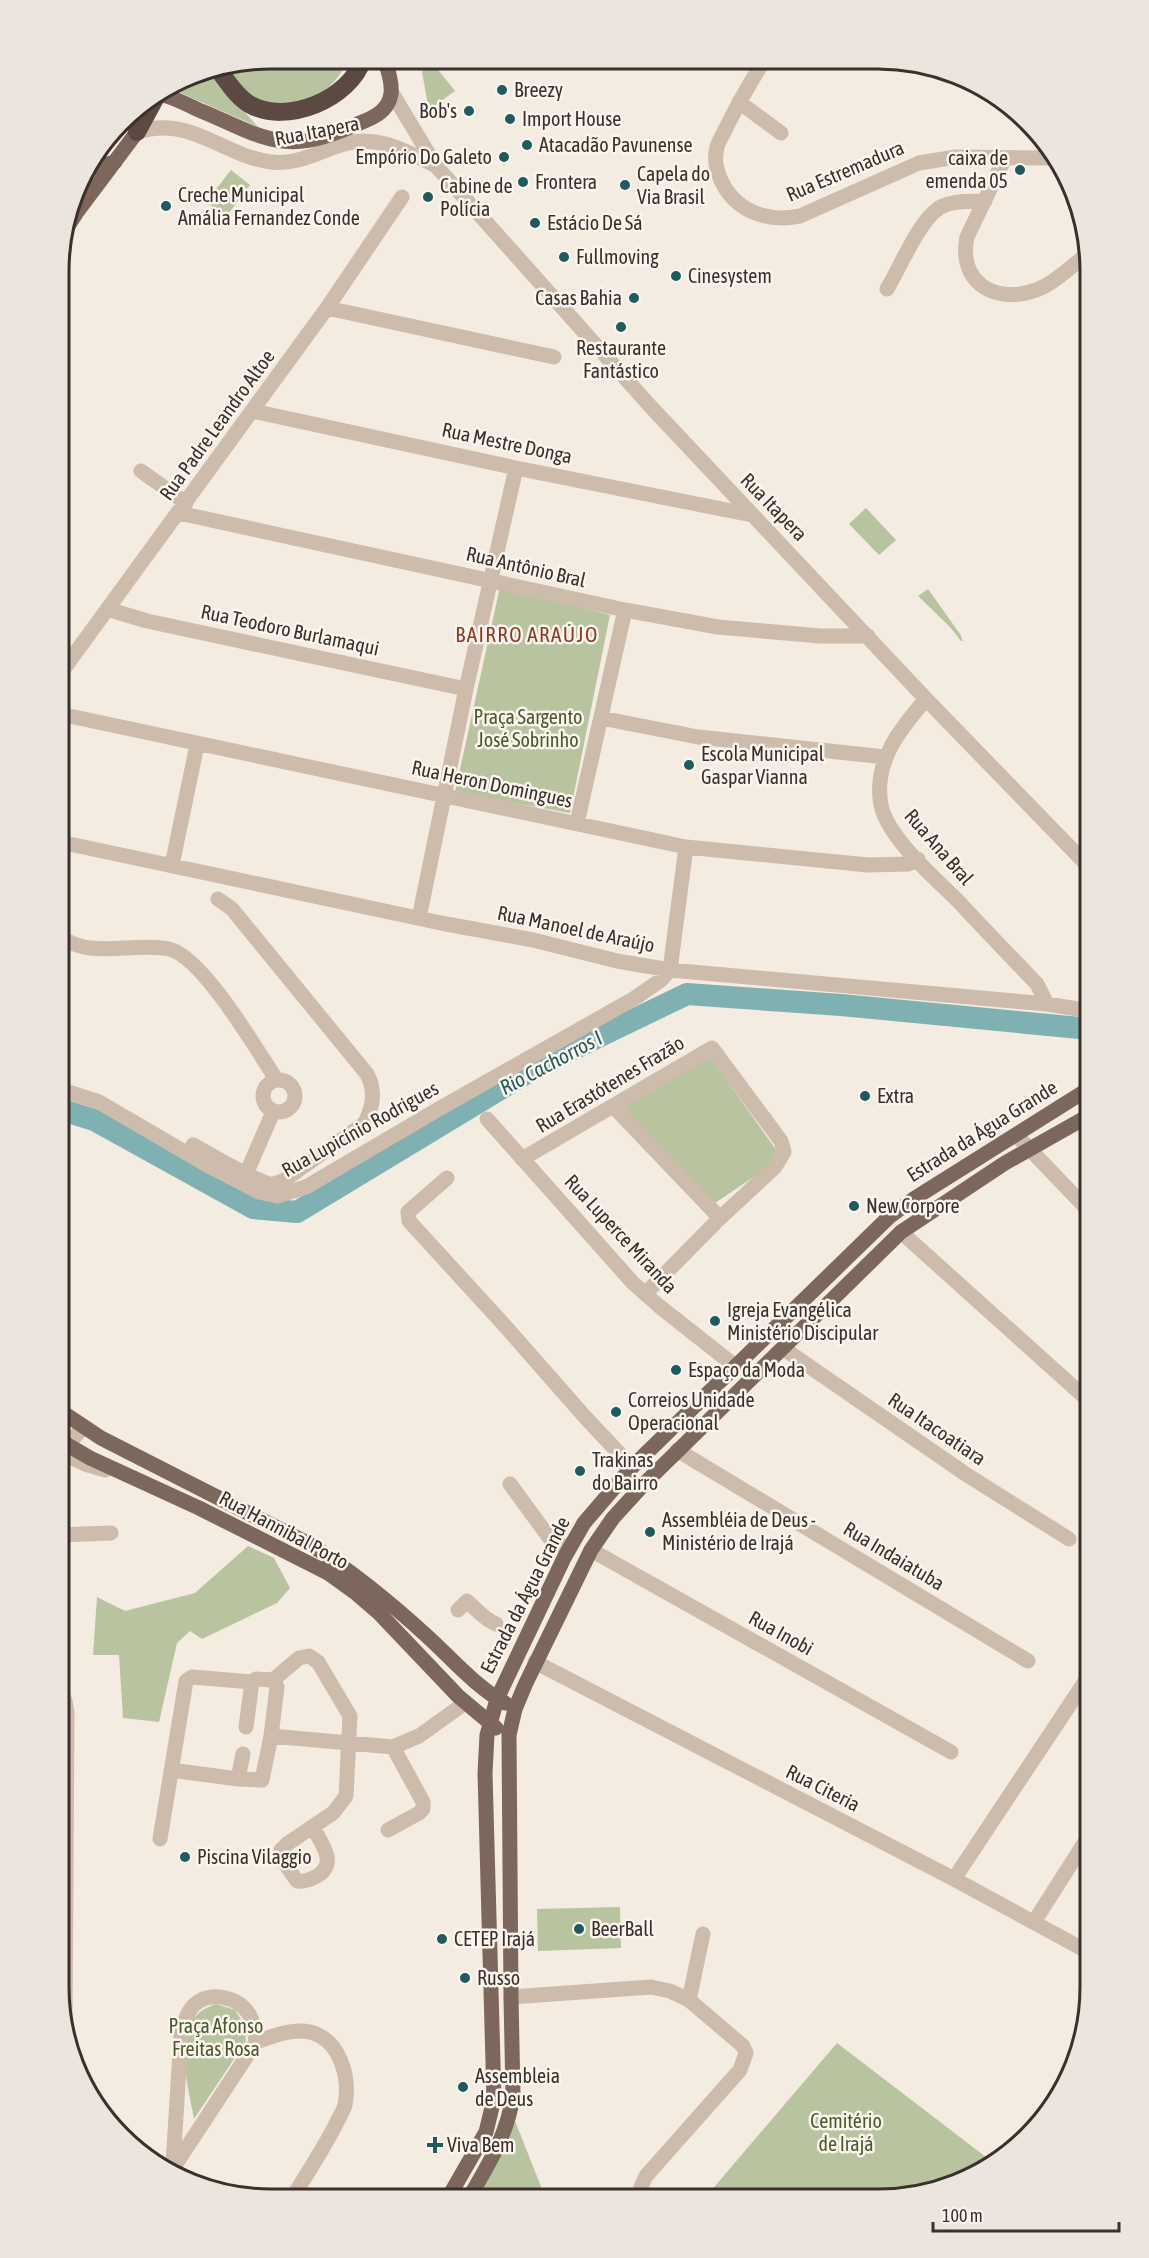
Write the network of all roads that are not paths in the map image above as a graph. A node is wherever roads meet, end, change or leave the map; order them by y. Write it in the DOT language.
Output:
graph roads {
  1 [pos="358,69"];
  2 [pos="388,69"];
  3 [pos="759,69"];
  4 [pos="223,75"];
  5 [pos="392,93"];
  6 [pos="166,98"];
  7 [pos="739,102"];
  8 [pos="150,110"];
  9 [pos="137,132"];
  10 [pos="781,133"];
  11 [pos="1005,158"];
  12 [pos="1045,158"];
  13 [pos="115,162"];
  14 [pos="98,166"];
  15 [pos="436,166"];
  16 [pos="402,197"];
  17 [pos="985,201"];
  18 [pos="79,209"];
  19 [pos="1079,261"];
  20 [pos="887,290"];
  21 [pos="327,308"];
  22 [pos="554,357"];
  23 [pos="253,411"];
  24 [pos="516,468"];
  25 [pos="141,471"];
  26 [pos="183,508"];
  27 [pos="752,515"];
  28 [pos="492,580"];
  29 [pos="107,609"];
  30 [pos="625,610"];
  31 [pos="868,636"];
  32 [pos="69,662"];
  33 [pos="466,688"];
  34 [pos="926,699"];
  35 [pos="69,716"];
  36 [pos="601,718"];
  37 [pos="198,745"];
  38 [pos="885,758"];
  39 [pos="445,796"];
  40 [pos="577,824"];
  41 [pos="69,844"];
  42 [pos="686,847"];
  43 [pos="1080,858"];
  44 [pos="918,860"];
  45 [pos="172,865"];
  46 [pos="218,899"];
  47 [pos="419,918"];
  48 [pos="69,941"];
  49 [pos="670,970"];
  50 [pos="1047,1004"];
  51 [pos="1080,1009"];
  52 [pos="276,1079"];
  53 [pos="69,1087"];
  54 [pos="69,1092"];
  55 [pos="1080,1094"];
  56 [pos="614,1107"];
  57 [pos="273,1112"];
  58 [pos="487,1119"];
  59 [pos="1080,1121"];
  60 [pos="1016,1134"];
  61 [pos="1029,1149"];
  62 [pos="522,1159"];
  63 [pos="960,1170"];
  64 [pos="246,1174"];
  65 [pos="447,1178"];
  66 [pos="969,1185"];
  67 [pos="1080,1202"];
  68 [pos="720,1218"];
  69 [pos="901,1233"];
  70 [pos="645,1294"];
  71 [pos="784,1349"];
  72 [pos="735,1366"];
  73 [pos="1080,1393"];
  74 [pos="69,1417"];
  75 [pos="84,1427"];
  76 [pos="69,1441"];
  77 [pos="677,1450"];
  78 [pos="69,1451"];
  79 [pos="632,1467"];
  80 [pos="510,1484"];
  81 [pos="111,1533"];
  82 [pos="69,1534"];
  83 [pos="1069,1539"];
  84 [pos="569,1549"];
  85 [pos="591,1550"];
  86 [pos="458,1610"];
  87 [pos="496,1624"];
  88 [pos="1028,1661"];
  89 [pos="535,1662"];
  90 [pos="273,1680"];
  91 [pos="252,1682"];
  92 [pos="504,1682"];
  93 [pos="483,1688"];
  94 [pos="1080,1689"];
  95 [pos="497,1699"];
  96 [pos="465,1703"];
  97 [pos="515,1709"];
  98 [pos="489,1724"];
  99 [pos="246,1727"];
  100 [pos="271,1736"];
  101 [pos="509,1736"];
  102 [pos="349,1743"];
  103 [pos="393,1747"];
  104 [pos="951,1752"];
  105 [pos="243,1754"];
  106 [pos="171,1770"];
  107 [pos="238,1779"];
  108 [pos="313,1827"];
  109 [pos="388,1830"];
  110 [pos="160,1839"];
  111 [pos="1080,1850"];
  112 [pos="954,1880"];
  113 [pos="1034,1922"];
  114 [pos="703,1934"];
  115 [pos="1080,1947"];
  116 [pos="511,1997"];
  117 [pos="689,2000"];
  118 [pos="256,2042"];
  119 [pos="172,2163"];
  120 [pos="175,2164"];
  121 [pos="298,2189"];
  122 [pos="454,2189"];
  123 [pos="474,2189"];
  124 [pos="641,2189"];
  1 -- 4 [label="highway"];
  2 -- 5 [label="main road"];
  3 -- 7 [label="street, Rua Estremadura"];
  5 -- 6 [label="main road"];
  5 -- 15 [label="street, Rua Itapera"];
  7 -- 10 [label="street"];
  7 -- 11 [label="street, Rua Estremadura"];
  8 -- 9 [label="highway"];
  9 -- 13 [label="main road"];
  9 -- 15 [label="street, Rua Itapera"];
  11 -- 12 [label="street, Rua Estremadura"];
  11 -- 17 [label="street"];
  13 -- 14 [label="main road"];
  13 -- 18 [label="main road"];
  15 -- 27 [label="street, Rua Itapera"];
  16 -- 21 [label="street, Rua Padre Leandro Altoe"];
  17 -- 19 [label="street"];
  17 -- 20 [label="street"];
  21 -- 22 [label="street"];
  21 -- 23 [label="street, Rua Padre Leandro Altoe"];
  23 -- 24 [label="street, Rua Mestre Donga"];
  23 -- 26 [label="street, Rua Padre Leandro Altoe"];
  24 -- 27 [label="street, Rua Mestre Donga"];
  24 -- 28 [label="street"];
  25 -- 26 [label="street"];
  26 -- 28 [label="street, Rua Antônio Bral"];
  26 -- 29 [label="street, Rua Padre Leandro Altoe"];
  27 -- 31 [label="street, Rua Itapera"];
  28 -- 30 [label="street, Rua Antônio Bral"];
  28 -- 33 [label="street"];
  29 -- 32 [label="street, Rua Padre Leandro Altoe"];
  29 -- 33 [label="street, Rua Teodoro Burlamaqui"];
  30 -- 31 [label="street, Rua Antônio Bral"];
  30 -- 36 [label="street"];
  31 -- 34 [label="street, Rua Itapera"];
  33 -- 39 [label="street"];
  34 -- 38 [label="street, Rua Ana Bral"];
  34 -- 43 [label="street, Rua Itapera"];
  35 -- 37 [label="street, Rua Heron Domingues"];
  36 -- 38 [label="street"];
  36 -- 40 [label="street"];
  37 -- 39 [label="street, Rua Heron Domingues"];
  37 -- 45 [label="street"];
  38 -- 44 [label="street, Rua Ana Bral"];
  39 -- 40 [label="street, Rua Heron Domingues"];
  39 -- 47 [label="street"];
  40 -- 42 [label="street, Rua Heron Domingues"];
  41 -- 45 [label="street, Rua Manoel de Araújo"];
  42 -- 44 [label="street, Rua Heron Domingues"];
  42 -- 49 [label="street"];
  44 -- 50 [label="street, Rua Ana Bral"];
  45 -- 47 [label="street, Rua Manoel de Araújo"];
  46 -- 64 [label="street"];
  47 -- 49 [label="street, Rua Manoel de Araújo"];
  48 -- 52 [label="street"];
  49 -- 50 [label="street, Rua Manoel de Araújo"];
  49 -- 54 [label="street, Rua Lupicínio Rodrigues"];
  50 -- 51 [label="street, Rua Manoel de Araújo"];
  52 -- 57 [label="street"];
  52 -- 57 [label="street"];
  53 -- 64 [label="street"];
  55 -- 60 [label="main road, Estrada da Água Grande"];
  56 -- 62 [label="street, Rua Erastótenes Frazão"];
  56 -- 68 [label="street"];
  56 -- 68 [label="street, Rua Erastótenes Frazão"];
  57 -- 64 [label="street"];
  58 -- 62 [label="street, Rua Luperce Miranda"];
  59 -- 61 [label="main road, Estrada da Água Grande"];
  60 -- 61 [label="street"];
  60 -- 63 [label="main road, Estrada da Água Grande"];
  61 -- 66 [label="main road, Estrada da Água Grande"];
  61 -- 67 [label="street"];
  62 -- 70 [label="street, Rua Luperce Miranda"];
  63 -- 66 [label="main road"];
  63 -- 72 [label="main road, Estrada da Água Grande"];
  65 -- 79 [label="street"];
  66 -- 69 [label="main road, Estrada da Água Grande"];
  68 -- 70 [label="street"];
  69 -- 71 [label="main road, Estrada da Água Grande"];
  69 -- 73 [label="street"];
  70 -- 72 [label="street, Rua Luperce Miranda"];
  71 -- 77 [label="main road, Estrada da Água Grande"];
  71 -- 83 [label="street, Rua Itacoatiara"];
  72 -- 79 [label="main road, Estrada da Água Grande"];
  74 -- 75 [label="main road, Rua Hannibal Porto"];
  75 -- 76 [label="street, Rua Hannibal Porto"];
  75 -- 93 [label="main road, Rua Hannibal Porto"];
  77 -- 85 [label="main road, Estrada da Água Grande"];
  77 -- 88 [label="street, Rua Indaiatuba"];
  78 -- 96 [label="main road, Rua Hannibal Porto"];
  79 -- 84 [label="main road, Estrada da Água Grande"];
  80 -- 84 [label="street"];
  81 -- 82 [label="street"];
  84 -- 92 [label="main road, Estrada da Água Grande"];
  85 -- 89 [label="main road, Estrada da Água Grande"];
  85 -- 104 [label="street, Rua Inobi"];
  86 -- 87 [label="street"];
  89 -- 97 [label="main road, Estrada da Água Grande"];
  89 -- 112 [label="street, Rua Citeria"];
  90 -- 91 [label="street"];
  90 -- 100 [label="street"];
  90 -- 102 [label="street"];
  91 -- 99 [label="street"];
  91 -- 106 [label="street"];
  92 -- 93 [label="main road"];
  92 -- 95 [label="main road, Estrada da Água Grande"];
  93 -- 95 [label="main road, Rua Hannibal Porto"];
  94 -- 112 [label="street"];
  95 -- 97 [label="main road, Rua Hannibal Porto"];
  95 -- 98 [label="main road, Estrada da Água Grande"];
  96 -- 98 [label="main road, Rua Hannibal Porto"];
  96 -- 103 [label="street"];
  97 -- 101 [label="main road, Estrada da Água Grande"];
  98 -- 101 [label="main road, Rua Hannibal Porto"];
  98 -- 122 [label="main road, Estrada da Água Grande"];
  100 -- 102 [label="street"];
  100 -- 107 [label="street"];
  101 -- 116 [label="main road, Estrada da Água Grande"];
  102 -- 103 [label="street"];
  102 -- 108 [label="street"];
  103 -- 109 [label="street"];
  105 -- 107 [label="street"];
  106 -- 107 [label="street"];
  106 -- 110 [label="street"];
  111 -- 113 [label="street"];
  112 -- 113 [label="street, Rua Citeria"];
  113 -- 115 [label="street, Rua Citeria"];
  114 -- 117 [label="street"];
  116 -- 117 [label="street"];
  116 -- 123 [label="main road, Estrada da Água Grande"];
  117 -- 124 [label="street"];
  118 -- 119 [label="street"];
  118 -- 120 [label="street"];
  118 -- 121 [label="street"];
}
